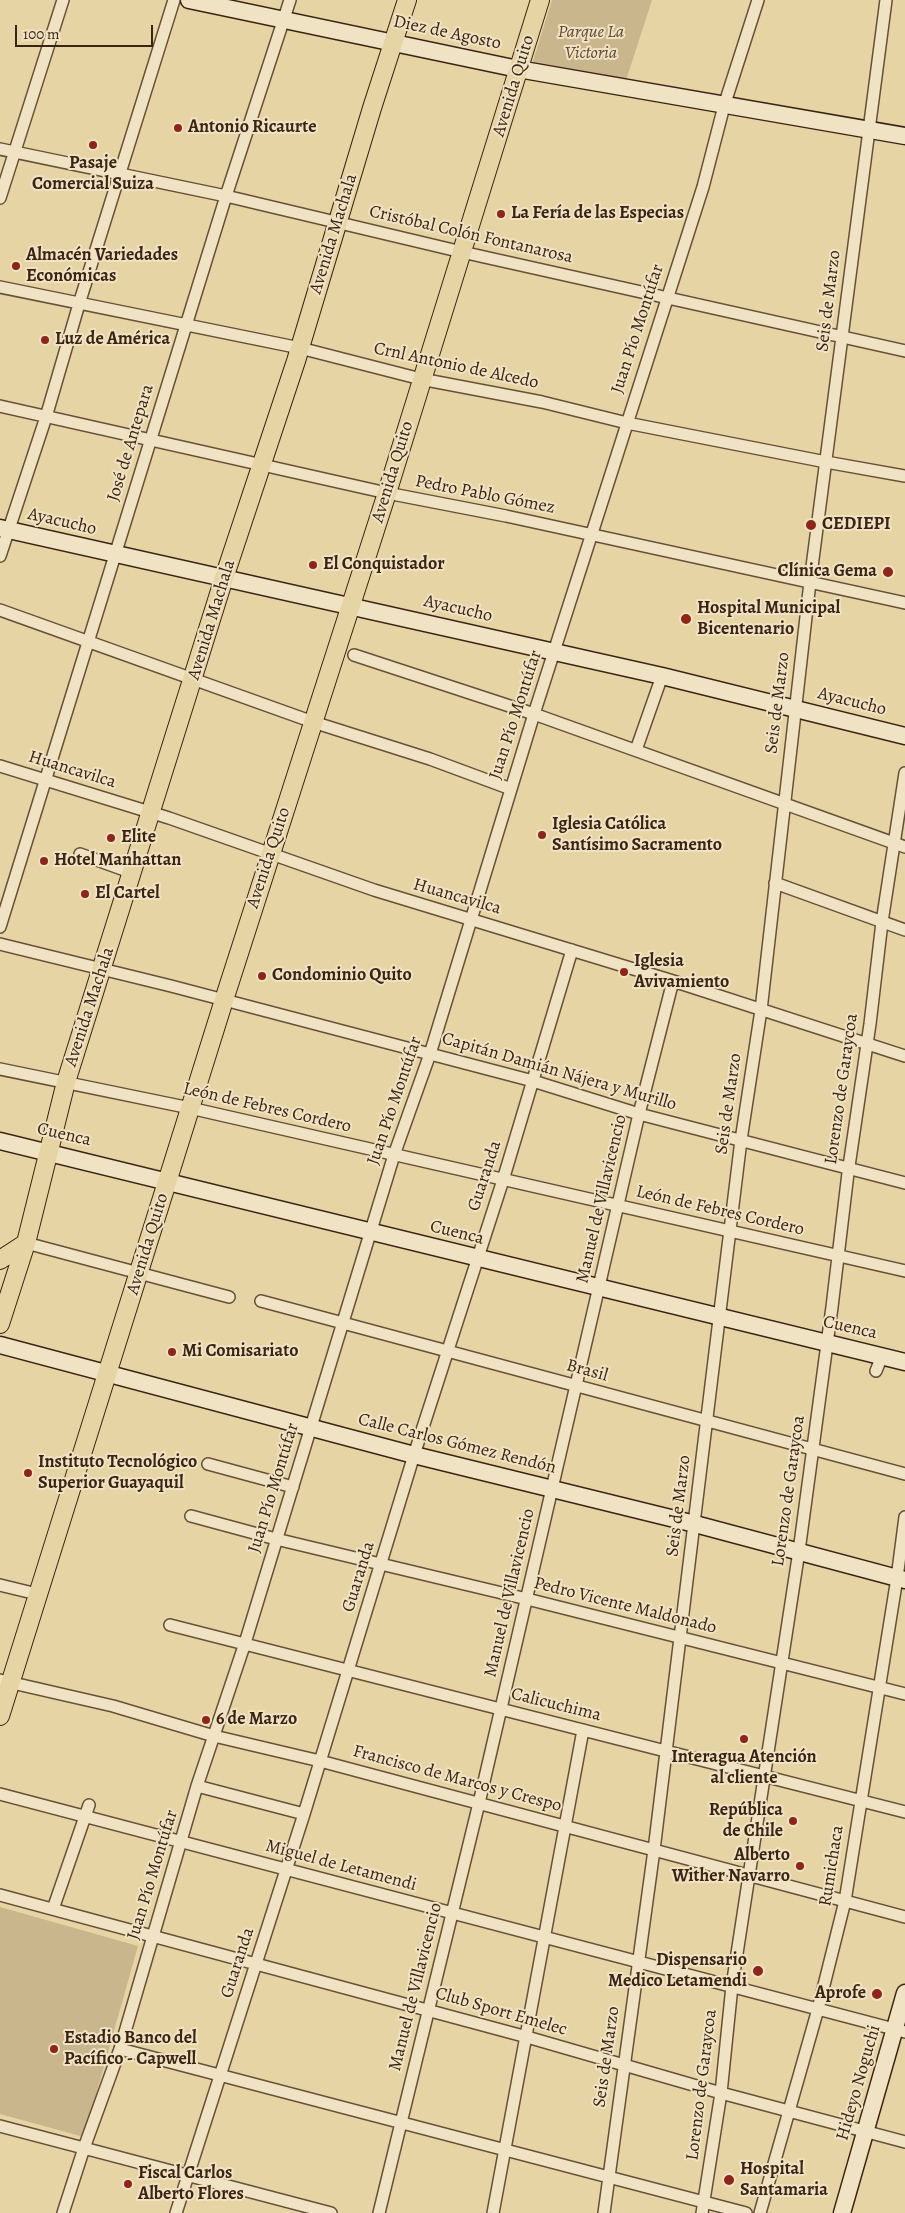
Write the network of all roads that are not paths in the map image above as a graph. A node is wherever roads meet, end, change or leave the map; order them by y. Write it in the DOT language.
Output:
graph roads {
  1 [pos="63,0"];
  2 [pos="174,0"];
  3 [pos="189,0"];
  4 [pos="290,0"];
  5 [pos="407,0"];
  6 [pos="540,0"];
  7 [pos="758,0"];
  8 [pos="886,0"];
  9 [pos="284,20"];
  10 [pos="393,42"];
  11 [pos="518,69"];
  12 [pos="724,106"];
  13 [pos="868,129"];
  14 [pos="905,136"];
  15 [pos="0,149"];
  16 [pos="14,152"];
  17 [pos="119,174"];
  18 [pos="226,196"];
  19 [pos="0,198"];
  20 [pos="338,223"];
  21 [pos="462,252"];
  22 [pos="0,287"];
  23 [pos="667,296"];
  24 [pos="79,304"];
  25 [pos="186,325"];
  26 [pos="842,336"];
  27 [pos="300,348"];
  28 [pos="905,351"];
  29 [pos="421,379"];
  30 [pos="0,406"];
  31 [pos="46,417"];
  32 [pos="626,423"];
  33 [pos="150,440"];
  34 [pos="826,462"];
  35 [pos="262,464"];
  36 [pos="905,476"];
  37 [pos="386,493"];
  38 [pos="4,529"];
  39 [pos="592,534"];
  40 [pos="116,554"];
  41 [pos="0,556"];
  42 [pos="224,578"];
  43 [pos="810,582"];
  44 [pos="905,603"];
  45 [pos="351,605"];
  46 [pos="0,610"];
  47 [pos="89,643"];
  48 [pos="554,652"];
  49 [pos="354,655"];
  50 [pos="662,676"];
  51 [pos="194,679"];
  52 [pos="796,708"];
  53 [pos="534,714"];
  54 [pos="312,722"];
  55 [pos="905,736"];
  56 [pos="636,750"];
  57 [pos="0,766"];
  58 [pos="905,773"];
  59 [pos="46,781"];
  60 [pos="511,789"];
  61 [pos="783,803"];
  62 [pos="152,813"];
  63 [pos="900,845"];
  64 [pos="271,853"];
  65 [pos="80,854"];
  66 [pos="133,873"];
  67 [pos="774,883"];
  68 [pos="472,919"];
  69 [pos="882,922"];
  70 [pos="0,927"];
  71 [pos="905,930"];
  72 [pos="0,944"];
  73 [pos="572,950"];
  74 [pos="103,968"];
  75 [pos="672,981"];
  76 [pos="224,1000"];
  77 [pos="761,1010"];
  78 [pos="867,1043"];
  79 [pos="430,1054"];
  80 [pos="905,1056"];
  81 [pos="0,1069"];
  82 [pos="533,1081"];
  83 [pos="66,1082"];
  84 [pos="190,1108"];
  85 [pos="639,1114"];
  86 [pos="741,1140"];
  87 [pos="0,1141"];
  88 [pos="50,1152"];
  89 [pos="394,1155"];
  90 [pos="848,1169"];
  91 [pos="503,1180"];
  92 [pos="167,1181"];
  93 [pos="905,1183"];
  94 [pos="619,1206"];
  95 [pos="370,1232"];
  96 [pos="731,1232"];
  97 [pos="26,1243"];
  98 [pos="838,1256"];
  99 [pos="478,1259"];
  100 [pos="0,1260"];
  101 [pos="905,1271"];
  102 [pos="139,1272"];
  103 [pos="600,1288"];
  104 [pos="229,1298"];
  105 [pos="260,1301"];
  106 [pos="720,1318"];
  107 [pos="0,1324"];
  108 [pos="344,1325"];
  109 [pos="827,1343"];
  110 [pos="0,1345"];
  111 [pos="448,1352"];
  112 [pos="882,1356"];
  113 [pos="905,1362"];
  114 [pos="876,1371"];
  115 [pos="108,1373"];
  116 [pos="577,1386"];
  117 [pos="708,1422"];
  118 [pos="311,1427"];
  119 [pos="813,1450"];
  120 [pos="414,1455"];
  121 [pos="208,1464"];
  122 [pos="905,1474"];
  123 [pos="293,1487"];
  124 [pos="553,1489"];
  125 [pos="191,1516"];
  126 [pos="905,1517"];
  127 [pos="694,1524"];
  128 [pos="276,1539"];
  129 [pos="799,1550"];
  130 [pos="381,1564"];
  131 [pos="901,1579"];
  132 [pos="0,1584"];
  133 [pos="37,1594"];
  134 [pos="527,1599"];
  135 [pos="170,1625"];
  136 [pos="680,1639"];
  137 [pos="245,1643"];
  138 [pos="782,1664"];
  139 [pos="348,1669"];
  140 [pos="5,1681"];
  141 [pos="880,1688"];
  142 [pos="905,1694"];
  143 [pos="501,1709"];
  144 [pos="0,1716"];
  145 [pos="583,1730"];
  146 [pos="214,1736"];
  147 [pos="666,1751"];
  148 [pos="320,1761"];
  149 [pos="764,1776"];
  150 [pos="197,1786"];
  151 [pos="0,1794"];
  152 [pos="860,1801"];
  153 [pos="479,1803"];
  154 [pos="87,1811"];
  155 [pos="905,1812"];
  156 [pos="304,1814"];
  157 [pos="565,1826"];
  158 [pos="181,1842"];
  159 [pos="654,1850"];
  160 [pos="286,1870"];
  161 [pos="750,1875"];
  162 [pos="0,1895"];
  163 [pos="845,1901"];
  164 [pos="53,1909"];
  165 [pos="452,1913"];
  166 [pos="905,1917"];
  167 [pos="152,1936"];
  168 [pos="545,1938"];
  169 [pos="637,1961"];
  170 [pos="256,1964"];
  171 [pos="732,1986"];
  172 [pos="905,1993"];
  173 [pos="818,2009"];
  174 [pos="428,2010"];
  175 [pos="900,2030"];
  176 [pos="527,2037"];
  177 [pos="120,2048"];
  178 [pos="624,2066"];
  179 [pos="221,2075"];
  180 [pos="722,2093"];
  181 [pos="789,2112"];
  182 [pos="401,2122"];
  183 [pos="0,2126"];
  184 [pos="866,2131"];
  185 [pos="905,2142"];
  186 [pos="84,2148"];
  187 [pos="506,2148"];
  188 [pos="188,2175"];
  189 [pos="609,2177"];
  190 [pos="703,2207"];
  191 [pos="63,2213"];
  192 [pos="176,2213"];
  193 [pos="331,2213"];
  194 [pos="379,2213"];
  195 [pos="493,2213"];
  196 [pos="604,2213"];
  197 [pos="746,2213"];
  198 [pos="760,2213"];
  199 [pos="842,2213"];
  1 -- 16 [label="street"];
  2 -- 17 [label="street"];
  3 -- 9 [label="street, Diez de Agosto"];
  4 -- 9 [label="street, José de Antepara"];
  5 -- 10 [label="main road, Avenida Machala"];
  6 -- 11 [label="main road, Avenida Quito"];
  7 -- 12 [label="street, Juan Pío Montúfar"];
  8 -- 13 [label="street, Seis de Marzo"];
  9 -- 10 [label="street, Diez de Agosto"];
  9 -- 18 [label="street, José de Antepara"];
  10 -- 11 [label="street, Diez de Agosto"];
  10 -- 20 [label="main road, Avenida Machala"];
  11 -- 12 [label="street, Diez de Agosto"];
  11 -- 21 [label="main road, Avenida Quito"];
  12 -- 13 [label="street, Diez de Agosto"];
  12 -- 23 [label="street, Juan Pío Montúfar"];
  13 -- 14 [label="street, Diez de Agosto"];
  13 -- 26 [label="street, Seis de Marzo"];
  15 -- 16 [label="street, Cristóbal Colón Fontanarosa"];
  16 -- 17 [label="street, Cristóbal Colón Fontanarosa"];
  16 -- 19 [label="street"];
  17 -- 18 [label="street, Cristóbal Colón Fontanarosa"];
  17 -- 24 [label="street"];
  18 -- 20 [label="street, Cristóbal Colón Fontanarosa"];
  18 -- 25 [label="street, José de Antepara"];
  20 -- 21 [label="street, Cristóbal Colón Fontanarosa"];
  20 -- 27 [label="main road, Avenida Machala"];
  21 -- 23 [label="street, Cristóbal Colón Fontanarosa"];
  21 -- 29 [label="main road, Avenida Quito"];
  22 -- 24 [label="street, Crnl Antonio de Alcedo"];
  23 -- 26 [label="street, Cristóbal Colón Fontanarosa"];
  23 -- 32 [label="street, Juan Pío Montúfar"];
  24 -- 25 [label="street, Crnl Antonio de Alcedo"];
  24 -- 31 [label="street"];
  25 -- 27 [label="street, Crnl Antonio de Alcedo"];
  25 -- 33 [label="street, José de Antepara"];
  26 -- 28 [label="street, Cristóbal Colón Fontanarosa"];
  26 -- 34 [label="street, Seis de Marzo"];
  27 -- 29 [label="street, Crnl Antonio de Alcedo"];
  27 -- 35 [label="main road, Avenida Machala"];
  29 -- 32 [label="street, Crnl Antonio de Alcedo"];
  29 -- 37 [label="main road, Avenida Quito"];
  30 -- 31 [label="street, Pedro Pablo Gómez"];
  31 -- 33 [label="street, Pedro Pablo Gómez"];
  31 -- 38 [label="street"];
  32 -- 34 [label="street, Crnl Antonio de Alcedo"];
  32 -- 39 [label="street, Juan Pío Montúfar"];
  33 -- 35 [label="street, Pedro Pablo Gómez"];
  33 -- 40 [label="street, José de Antepara"];
  34 -- 36 [label="street, Crnl Antonio de Alcedo"];
  34 -- 43 [label="street, Seis de Marzo"];
  35 -- 37 [label="street, Pedro Pablo Gómez"];
  35 -- 42 [label="main road, Avenida Machala"];
  37 -- 39 [label="street, Pedro Pablo Gómez"];
  37 -- 45 [label="main road, Avenida Quito"];
  38 -- 40 [label="street, Ayacucho"];
  38 -- 41 [label="street"];
  39 -- 43 [label="street, Pedro Pablo Gómez"];
  39 -- 48 [label="street, Juan Pío Montúfar"];
  40 -- 42 [label="street, Ayacucho"];
  40 -- 47 [label="street, José de Antepara"];
  42 -- 45 [label="street, Ayacucho"];
  42 -- 51 [label="main road, Avenida Machala"];
  43 -- 44 [label="street, Pedro Pablo Gómez"];
  43 -- 52 [label="street, Seis de Marzo"];
  45 -- 48 [label="street, Ayacucho"];
  45 -- 54 [label="main road, Avenida Quito"];
  46 -- 47 [label="street"];
  47 -- 51 [label="street"];
  47 -- 59 [label="street, José de Antepara"];
  48 -- 50 [label="street, Ayacucho"];
  48 -- 53 [label="street, Juan Pío Montúfar"];
  49 -- 53 [label="street"];
  50 -- 52 [label="street, Ayacucho"];
  50 -- 56 [label="street"];
  51 -- 54 [label="street"];
  51 -- 62 [label="main road, Avenida Machala"];
  52 -- 55 [label="street, Ayacucho"];
  52 -- 61 [label="street, Seis de Marzo"];
  53 -- 56 [label="street"];
  53 -- 60 [label="street, Juan Pío Montúfar"];
  54 -- 60 [label="street"];
  54 -- 64 [label="main road, Avenida Quito"];
  56 -- 61 [label="street"];
  57 -- 59 [label="street, Huancavilca"];
  58 -- 63 [label="street, Lorenzo de Garaycoa"];
  59 -- 62 [label="street, Huancavilca"];
  59 -- 70 [label="street, José de Antepara"];
  60 -- 68 [label="street, Juan Pío Montúfar"];
  61 -- 63 [label="street"];
  61 -- 67 [label="street, Seis de Marzo"];
  62 -- 64 [label="street, Huancavilca"];
  62 -- 66 [label="main road, Avenida Machala"];
  63 -- 69 [label="street, Lorenzo de Garaycoa"];
  64 -- 68 [label="street, Huancavilca"];
  64 -- 76 [label="main road, Avenida Quito"];
  65 -- 66 [label="street"];
  66 -- 74 [label="main road, Avenida Machala"];
  67 -- 69 [label="street"];
  67 -- 77 [label="street, Seis de Marzo"];
  68 -- 73 [label="street, Huancavilca"];
  68 -- 79 [label="street, Juan Pío Montúfar"];
  69 -- 71 [label="street"];
  69 -- 78 [label="street, Lorenzo de Garaycoa"];
  72 -- 74 [label="street, Capitán Damián Nájera y Murillo"];
  73 -- 75 [label="street, Huancavilca"];
  73 -- 82 [label="street, Guaranda"];
  74 -- 76 [label="street, Capitán Damián Nájera y Murillo"];
  74 -- 83 [label="main road, Avenida Machala"];
  75 -- 77 [label="street, Huancavilca"];
  75 -- 85 [label="street, Manuel de Villavicencio"];
  76 -- 79 [label="street, Capitán Damián Nájera y Murillo"];
  76 -- 84 [label="main road, Avenida Quito"];
  77 -- 78 [label="street, Huancavilca"];
  77 -- 86 [label="street, Seis de Marzo"];
  78 -- 80 [label="street, Huancavilca"];
  78 -- 90 [label="street, Lorenzo de Garaycoa"];
  79 -- 82 [label="street, Capitán Damián Nájera y Murillo"];
  79 -- 89 [label="street, Juan Pío Montúfar"];
  81 -- 83 [label="street, León de Febres Cordero"];
  82 -- 85 [label="street, Capitán Damián Nájera y Murillo"];
  82 -- 91 [label="street, Guaranda"];
  83 -- 84 [label="street, León de Febres Cordero"];
  83 -- 88 [label="main road, Avenida Machala"];
  84 -- 89 [label="street, León de Febres Cordero"];
  84 -- 92 [label="main road, Avenida Quito"];
  85 -- 86 [label="street, Capitán Damián Nájera y Murillo"];
  85 -- 94 [label="street, Manuel de Villavicencio"];
  86 -- 90 [label="street, Capitán Damián Nájera y Murillo"];
  86 -- 96 [label="street, Seis de Marzo"];
  87 -- 88 [label="street, Cuenca"];
  88 -- 92 [label="street, Cuenca"];
  88 -- 97 [label="main road, Avenida Machala"];
  89 -- 91 [label="street, León de Febres Cordero"];
  89 -- 95 [label="street, Juan Pío Montúfar"];
  90 -- 93 [label="street, Capitán Damián Nájera y Murillo"];
  90 -- 98 [label="street, Lorenzo de Garaycoa"];
  91 -- 94 [label="street, León de Febres Cordero"];
  91 -- 99 [label="street, Guaranda"];
  92 -- 95 [label="street, Cuenca"];
  92 -- 102 [label="main road, Avenida Quito"];
  94 -- 96 [label="street, León de Febres Cordero"];
  94 -- 103 [label="street, Manuel de Villavicencio"];
  95 -- 99 [label="street, Cuenca"];
  95 -- 108 [label="street, Juan Pío Montúfar"];
  96 -- 98 [label="street, León de Febres Cordero"];
  96 -- 106 [label="street, Seis de Marzo"];
  97 -- 100 [label="main road"];
  97 -- 102 [label="street"];
  97 -- 107 [label="main road, Avenida Machala"];
  98 -- 101 [label="street, León de Febres Cordero"];
  98 -- 109 [label="street, Lorenzo de Garaycoa"];
  99 -- 103 [label="street, Cuenca"];
  99 -- 111 [label="street, Guaranda"];
  102 -- 104 [label="street"];
  102 -- 115 [label="main road, Avenida Quito"];
  103 -- 106 [label="street, Cuenca"];
  103 -- 116 [label="street, Manuel de Villavicencio"];
  105 -- 108 [label="street, Brasil"];
  106 -- 109 [label="street, Cuenca"];
  106 -- 117 [label="street, Seis de Marzo"];
  108 -- 111 [label="street, Brasil"];
  108 -- 118 [label="street, Juan Pío Montúfar"];
  109 -- 112 [label="street, Cuenca"];
  109 -- 119 [label="street, Lorenzo de Garaycoa"];
  110 -- 115 [label="street, Calle Carlos Gómez Rendón"];
  111 -- 116 [label="street, Brasil"];
  111 -- 120 [label="street, Guaranda"];
  112 -- 113 [label="street, Cuenca"];
  112 -- 114 [label="street"];
  115 -- 118 [label="street, Calle Carlos Gómez Rendón"];
  115 -- 133 [label="main road, Avenida Quito"];
  116 -- 117 [label="street, Brasil"];
  116 -- 124 [label="street, Manuel de Villavicencio"];
  117 -- 119 [label="street, Brasil"];
  117 -- 127 [label="street, Seis de Marzo"];
  118 -- 120 [label="street, Calle Carlos Gómez Rendón"];
  118 -- 123 [label="street, Juan Pío Montúfar"];
  119 -- 122 [label="street, Brasil"];
  119 -- 129 [label="street, Lorenzo de Garaycoa"];
  120 -- 124 [label="street, Calle Carlos Gómez Rendón"];
  120 -- 130 [label="street, Guaranda"];
  121 -- 123 [label="street"];
  123 -- 128 [label="street, Juan Pío Montúfar"];
  124 -- 127 [label="street, Calle Carlos Gómez Rendón"];
  124 -- 134 [label="street, Manuel de Villavicencio"];
  125 -- 128 [label="street, Pedro Vicente Maldonado"];
  126 -- 131 [label="street, Rumichaca"];
  127 -- 129 [label="street, Calle Carlos Gómez Rendón"];
  127 -- 136 [label="street, Seis de Marzo"];
  128 -- 130 [label="street, Pedro Vicente Maldonado"];
  128 -- 137 [label="street, Juan Pío Montúfar"];
  129 -- 131 [label="street, Calle Carlos Gómez Rendón"];
  129 -- 138 [label="street, Lorenzo de Garaycoa"];
  130 -- 134 [label="street, Pedro Vicente Maldonado"];
  130 -- 139 [label="street, Guaranda"];
  131 -- 141 [label="street, Rumichaca"];
  132 -- 133 [label="street"];
  133 -- 140 [label="main road, Avenida Quito"];
  134 -- 136 [label="street, Pedro Vicente Maldonado"];
  134 -- 143 [label="street, Manuel de Villavicencio"];
  135 -- 137 [label="street, Calicuchima"];
  136 -- 138 [label="street, Pedro Vicente Maldonado"];
  136 -- 147 [label="street, Seis de Marzo"];
  137 -- 139 [label="street, Calicuchima"];
  137 -- 146 [label="street, Juan Pío Montúfar"];
  138 -- 141 [label="street, Pedro Vicente Maldonado"];
  138 -- 149 [label="street, Lorenzo de Garaycoa"];
  139 -- 143 [label="street, Calicuchima"];
  139 -- 148 [label="street, Guaranda"];
  140 -- 144 [label="main road, Avenida Quito"];
  140 -- 146 [label="street, Francisco de Marcos y Crespo"];
  141 -- 142 [label="street, Pedro Vicente Maldonado"];
  141 -- 152 [label="street, Rumichaca"];
  143 -- 145 [label="street, Calicuchima"];
  143 -- 153 [label="street, Manuel de Villavicencio"];
  145 -- 147 [label="street, Calicuchima"];
  145 -- 157 [label="street"];
  146 -- 148 [label="street, Francisco de Marcos y Crespo"];
  146 -- 150 [label="street, Juan Pío Montúfar"];
  147 -- 149 [label="street, Calicuchima"];
  147 -- 159 [label="street, Seis de Marzo"];
  148 -- 153 [label="street, Francisco de Marcos y Crespo"];
  148 -- 156 [label="street, Guaranda"];
  149 -- 152 [label="street, Calicuchima"];
  149 -- 161 [label="street, Lorenzo de Garaycoa"];
  150 -- 156 [label="street"];
  150 -- 158 [label="street, Juan Pío Montúfar"];
  151 -- 154 [label="street, Miguel de Letamendi"];
  152 -- 155 [label="street, Calicuchima"];
  152 -- 163 [label="street, Rumichaca"];
  153 -- 157 [label="street, Francisco de Marcos y Crespo"];
  153 -- 165 [label="street, Manuel de Villavicencio"];
  154 -- 158 [label="street, Miguel de Letamendi"];
  154 -- 164 [label="street"];
  156 -- 160 [label="street, Guaranda"];
  157 -- 159 [label="street, Francisco de Marcos y Crespo"];
  157 -- 168 [label="street"];
  158 -- 160 [label="street, Miguel de Letamendi"];
  158 -- 167 [label="street, Juan Pío Montúfar"];
  159 -- 161 [label="street, Francisco de Marcos y Crespo"];
  159 -- 169 [label="street, Seis de Marzo"];
  160 -- 165 [label="street, Miguel de Letamendi"];
  160 -- 170 [label="street, Guaranda"];
  161 -- 163 [label="street, Francisco de Marcos y Crespo"];
  161 -- 171 [label="street, Lorenzo de Garaycoa"];
  162 -- 164 [label="street, Club Sport Emelec"];
  163 -- 166 [label="street, Francisco de Marcos y Crespo"];
  163 -- 173 [label="street, Rumichaca"];
  164 -- 167 [label="street, Club Sport Emelec"];
  165 -- 168 [label="street, Miguel de Letamendi"];
  165 -- 174 [label="street, Manuel de Villavicencio"];
  167 -- 170 [label="street, Club Sport Emelec"];
  167 -- 177 [label="street, Juan Pío Montúfar"];
  168 -- 169 [label="street, Miguel de Letamendi"];
  168 -- 176 [label="street"];
  169 -- 171 [label="street, Miguel de Letamendi"];
  169 -- 178 [label="street, Seis de Marzo"];
  170 -- 174 [label="street, Club Sport Emelec"];
  170 -- 179 [label="street, Guaranda"];
  171 -- 173 [label="street, Miguel de Letamendi"];
  171 -- 180 [label="street, Lorenzo de Garaycoa"];
  172 -- 175 [label="street, Hideyo Noguchi"];
  173 -- 175 [label="street, Miguel de Letamendi"];
  173 -- 181 [label="street, Rumichaca"];
  174 -- 176 [label="street, Club Sport Emelec"];
  174 -- 182 [label="street, Manuel de Villavicencio"];
  175 -- 184 [label="street, Hideyo Noguchi"];
  176 -- 178 [label="street, Club Sport Emelec"];
  176 -- 187 [label="street"];
  177 -- 179 [label="street"];
  177 -- 186 [label="street, Juan Pío Montúfar"];
  178 -- 180 [label="street, Club Sport Emelec"];
  178 -- 189 [label="street, Seis de Marzo"];
  179 -- 182 [label="street"];
  179 -- 188 [label="street, Guaranda"];
  180 -- 181 [label="street, Club Sport Emelec"];
  180 -- 190 [label="street, Lorenzo de Garaycoa"];
  181 -- 184 [label="street, Club Sport Emelec"];
  181 -- 198 [label="street, Rumichaca"];
  182 -- 187 [label="street"];
  182 -- 194 [label="street, Manuel de Villavicencio"];
  183 -- 186 [label="street"];
  184 -- 185 [label="street, Club Sport Emelec"];
  184 -- 199 [label="street, Hideyo Noguchi"];
  186 -- 188 [label="street"];
  186 -- 191 [label="street, Juan Pío Montúfar"];
  187 -- 189 [label="street"];
  187 -- 195 [label="street"];
  188 -- 192 [label="street, Guaranda"];
  188 -- 193 [label="street"];
  189 -- 190 [label="street"];
  189 -- 196 [label="street, Seis de Marzo"];
  190 -- 197 [label="street"];
}
